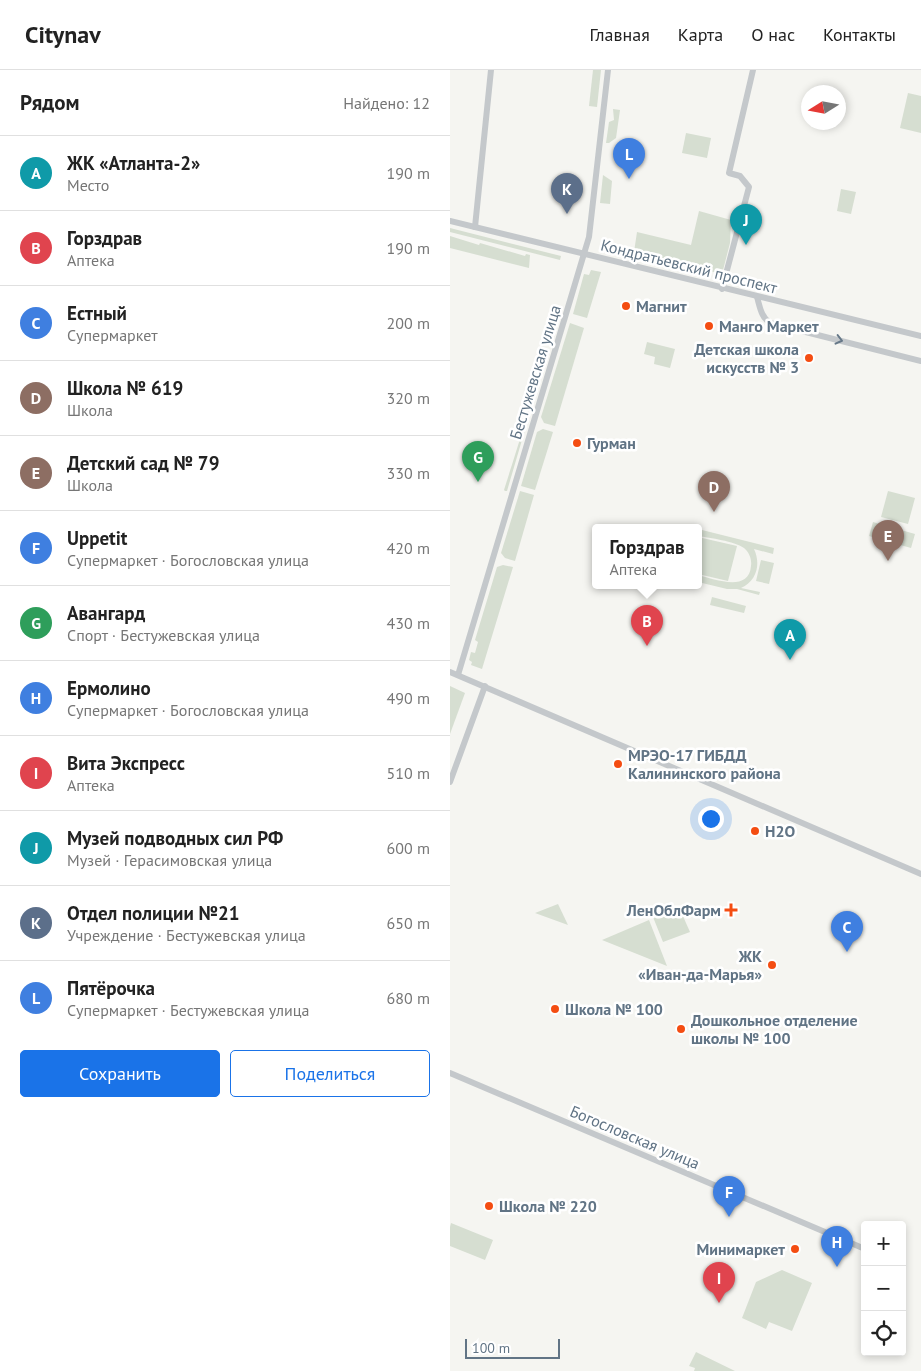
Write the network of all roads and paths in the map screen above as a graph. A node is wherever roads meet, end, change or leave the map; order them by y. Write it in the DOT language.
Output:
graph roads {
  1 [pos="491,70"];
  2 [pos="608,70"];
  3 [pos="752,70"];
  4 [pos="450,221"];
  5 [pos="475,227"];
  6 [pos="584,254"];
  7 [pos="722,289"];
  8 [pos="757,297"];
  9 [pos="921,336"];
  10 [pos="921,361"];
  11 [pos="450,672"];
  12 [pos="458,675"];
  13 [pos="486,686"];
  14 [pos="450,782"];
  15 [pos="921,874"];
  16 [pos="450,1073"];
  17 [pos="861,1247"];
  1 -- 5 [label="street"];
  2 -- 6 [label="street, Бестужевская улица"];
  3 -- 7 [label="street"];
  4 -- 5 [label="street, Кондратьевский проспект"];
  5 -- 6 [label="street, Кондратьевский проспект"];
  6 -- 7 [label="street, Кондратьевский проспект"];
  6 -- 12 [label="street, Бестужевская улица"];
  7 -- 8 [label="street, Кондратьевский проспект"];
  8 -- 9 [label="street, Кондратьевский проспект"];
  8 -- 10 [label="street, one-way"];
  11 -- 12 [label="street"];
  12 -- 13 [label="street"];
  13 -- 14 [label="street"];
  13 -- 15 [label="street"];
  16 -- 17 [label="street, Богословская улица"];
}
